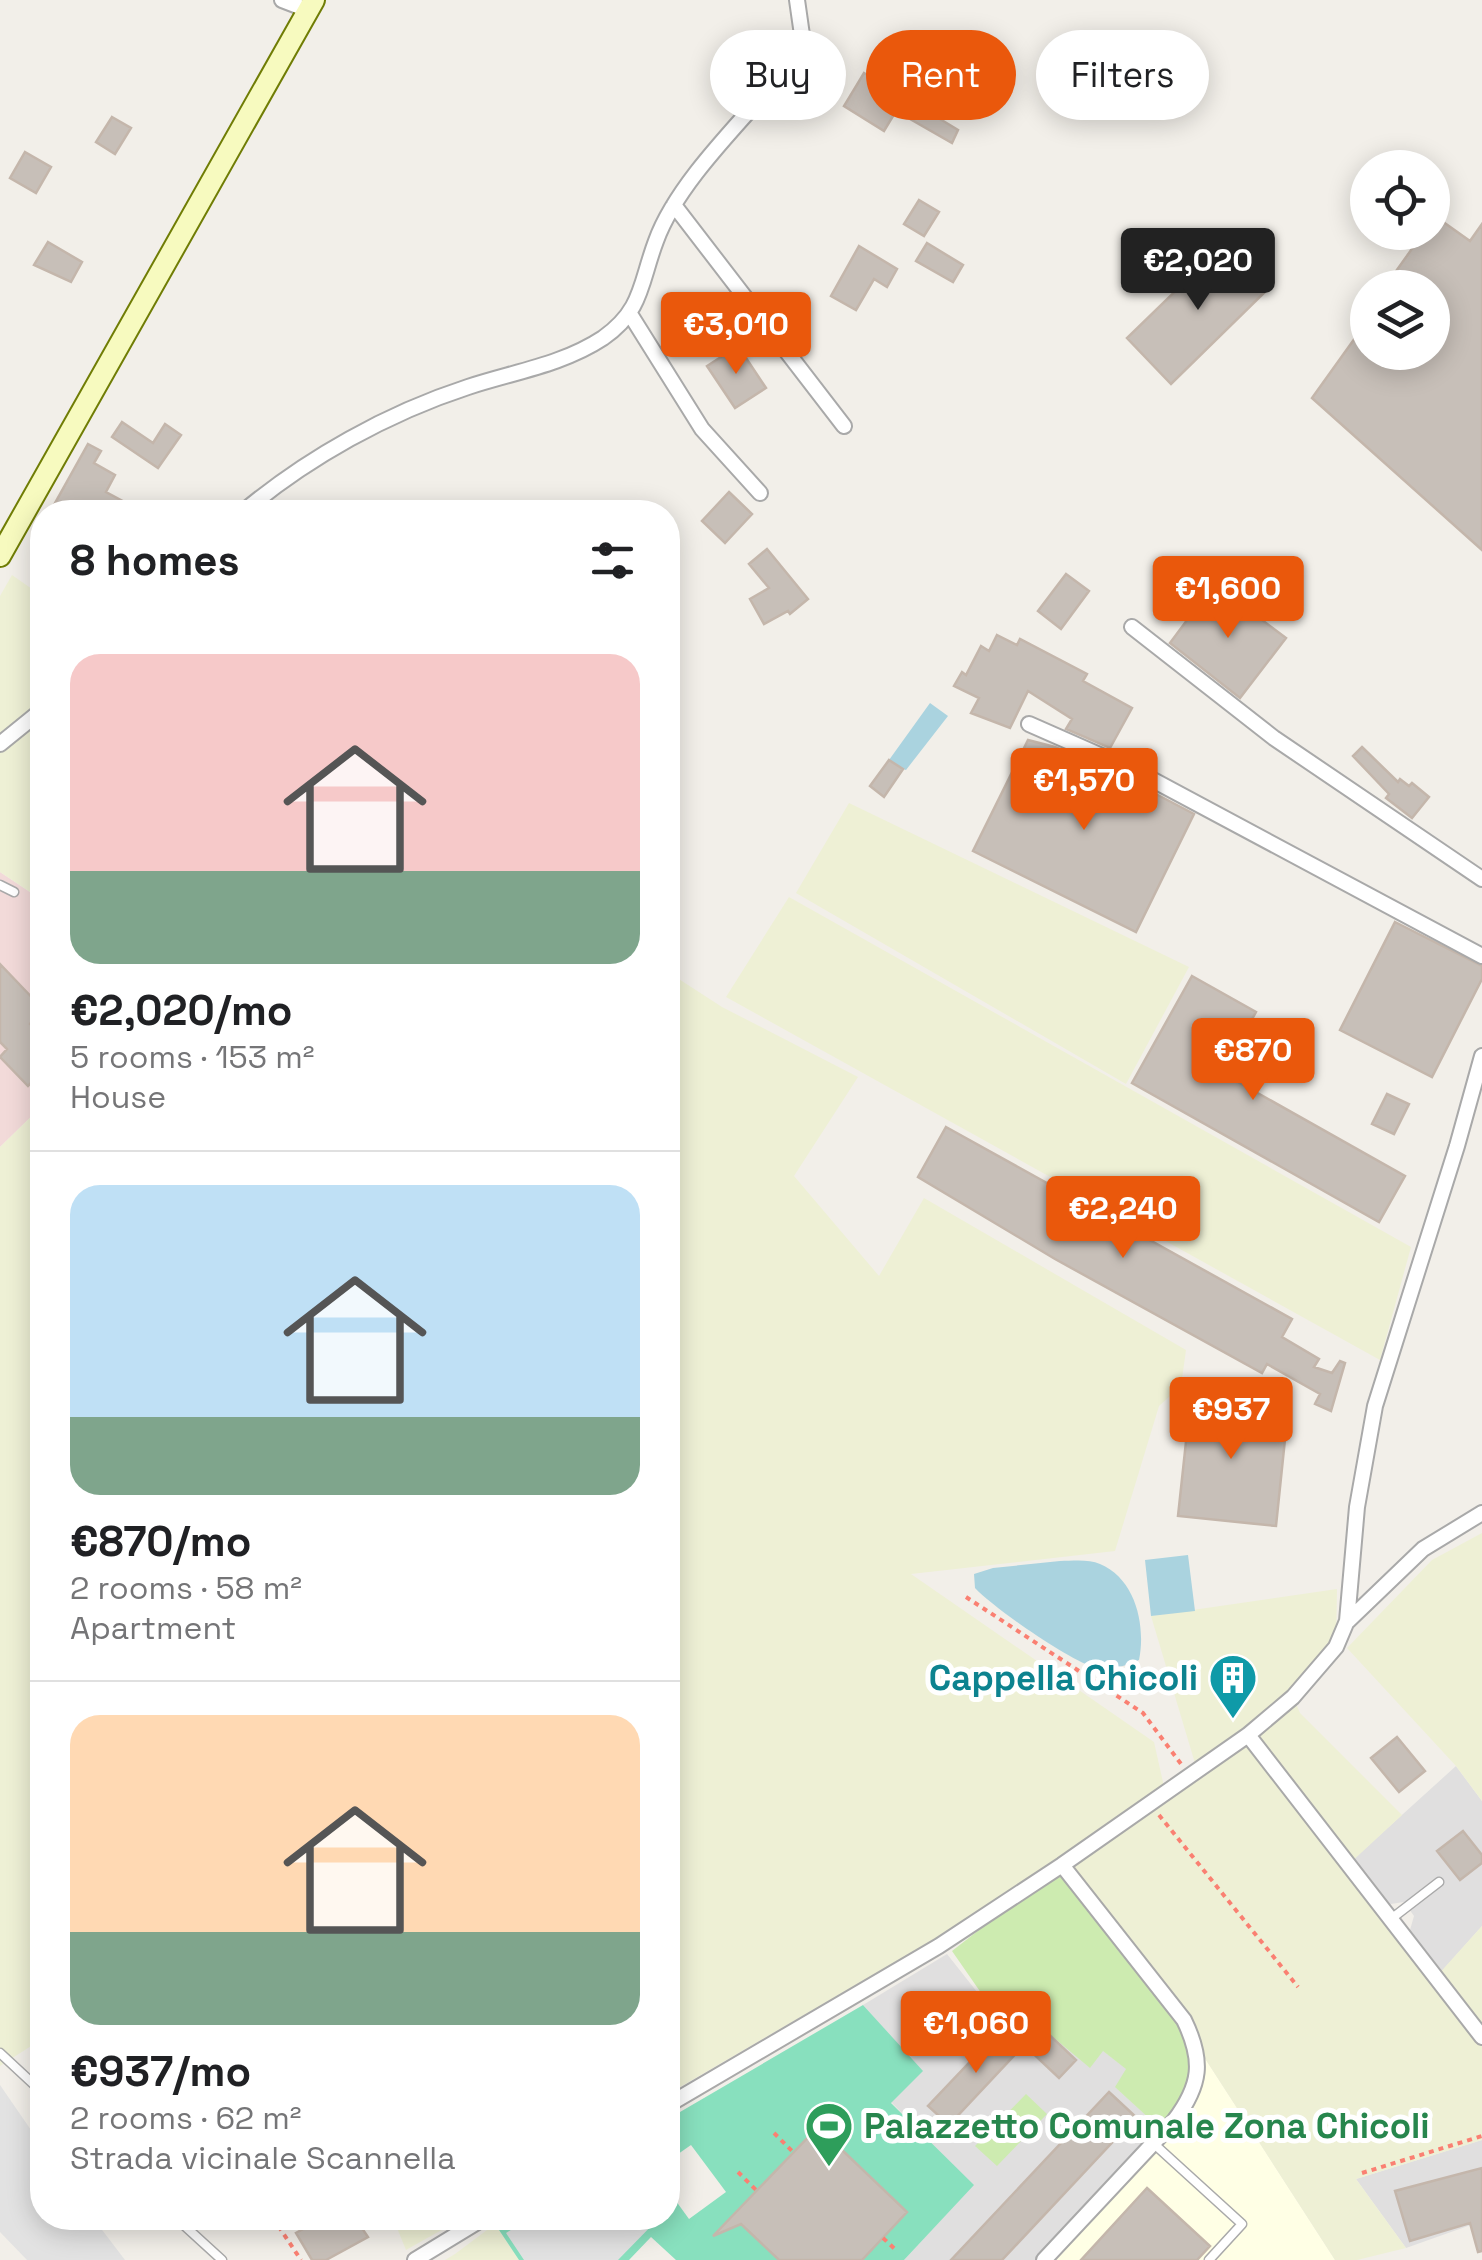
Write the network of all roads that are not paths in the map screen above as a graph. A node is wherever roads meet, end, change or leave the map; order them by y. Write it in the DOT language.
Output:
graph roads {
  1 [pos="282,0"];
  2 [pos="797,0"];
  3 [pos="311,5"];
  4 [pos="674,204"];
  5 [pos="630,314"];
  6 [pos="844,426"];
  7 [pos="760,493"];
  8 [pos="259,500"];
  9 [pos="2,546"];
  10 [pos="1132,626"];
  11 [pos="30,720"];
  12 [pos="1029,724"];
  13 [pos="0,744"];
  14 [pos="1482,879"];
  15 [pos="0,885"];
  16 [pos="14,892"];
  17 [pos="1482,956"];
  18 [pos="1482,1056"];
  19 [pos="1482,1513"];
  20 [pos="1348,1621"];
  21 [pos="1248,1735"];
  22 [pos="1062,1865"];
  23 [pos="1439,1882"];
  24 [pos="1391,1919"];
  25 [pos="1482,2037"];
  26 [pos="0,2053"];
  27 [pos="30,2081"];
  28 [pos="680,2098"];
  29 [pos="1154,2143"];
  30 [pos="189,2230"];
  31 [pos="464,2230"];
  32 [pos="222,2260"];
  33 [pos="414,2260"];
  34 [pos="1044,2260"];
  35 [pos="1209,2260"];
  1 -- 3 [label="street"];
  2 -- 4 [label="street"];
  3 -- 9 [label="main road"];
  4 -- 5 [label="street"];
  4 -- 6 [label="street"];
  5 -- 7 [label="street"];
  5 -- 8 [label="street"];
  10 -- 14 [label="street"];
  11 -- 13 [label="street"];
  12 -- 17 [label="street"];
  15 -- 16 [label="lane"];
  18 -- 20 [label="street"];
  19 -- 20 [label="street"];
  20 -- 21 [label="street"];
  21 -- 22 [label="street"];
  21 -- 24 [label="street"];
  22 -- 28 [label="street"];
  22 -- 29 [label="street"];
  23 -- 24 [label="lane"];
  24 -- 25 [label="street"];
  26 -- 27 [label="lane"];
  29 -- 34 [label="street"];
  29 -- 35 [label="lane"];
  30 -- 32 [label="lane"];
  31 -- 33 [label="street"];
}
